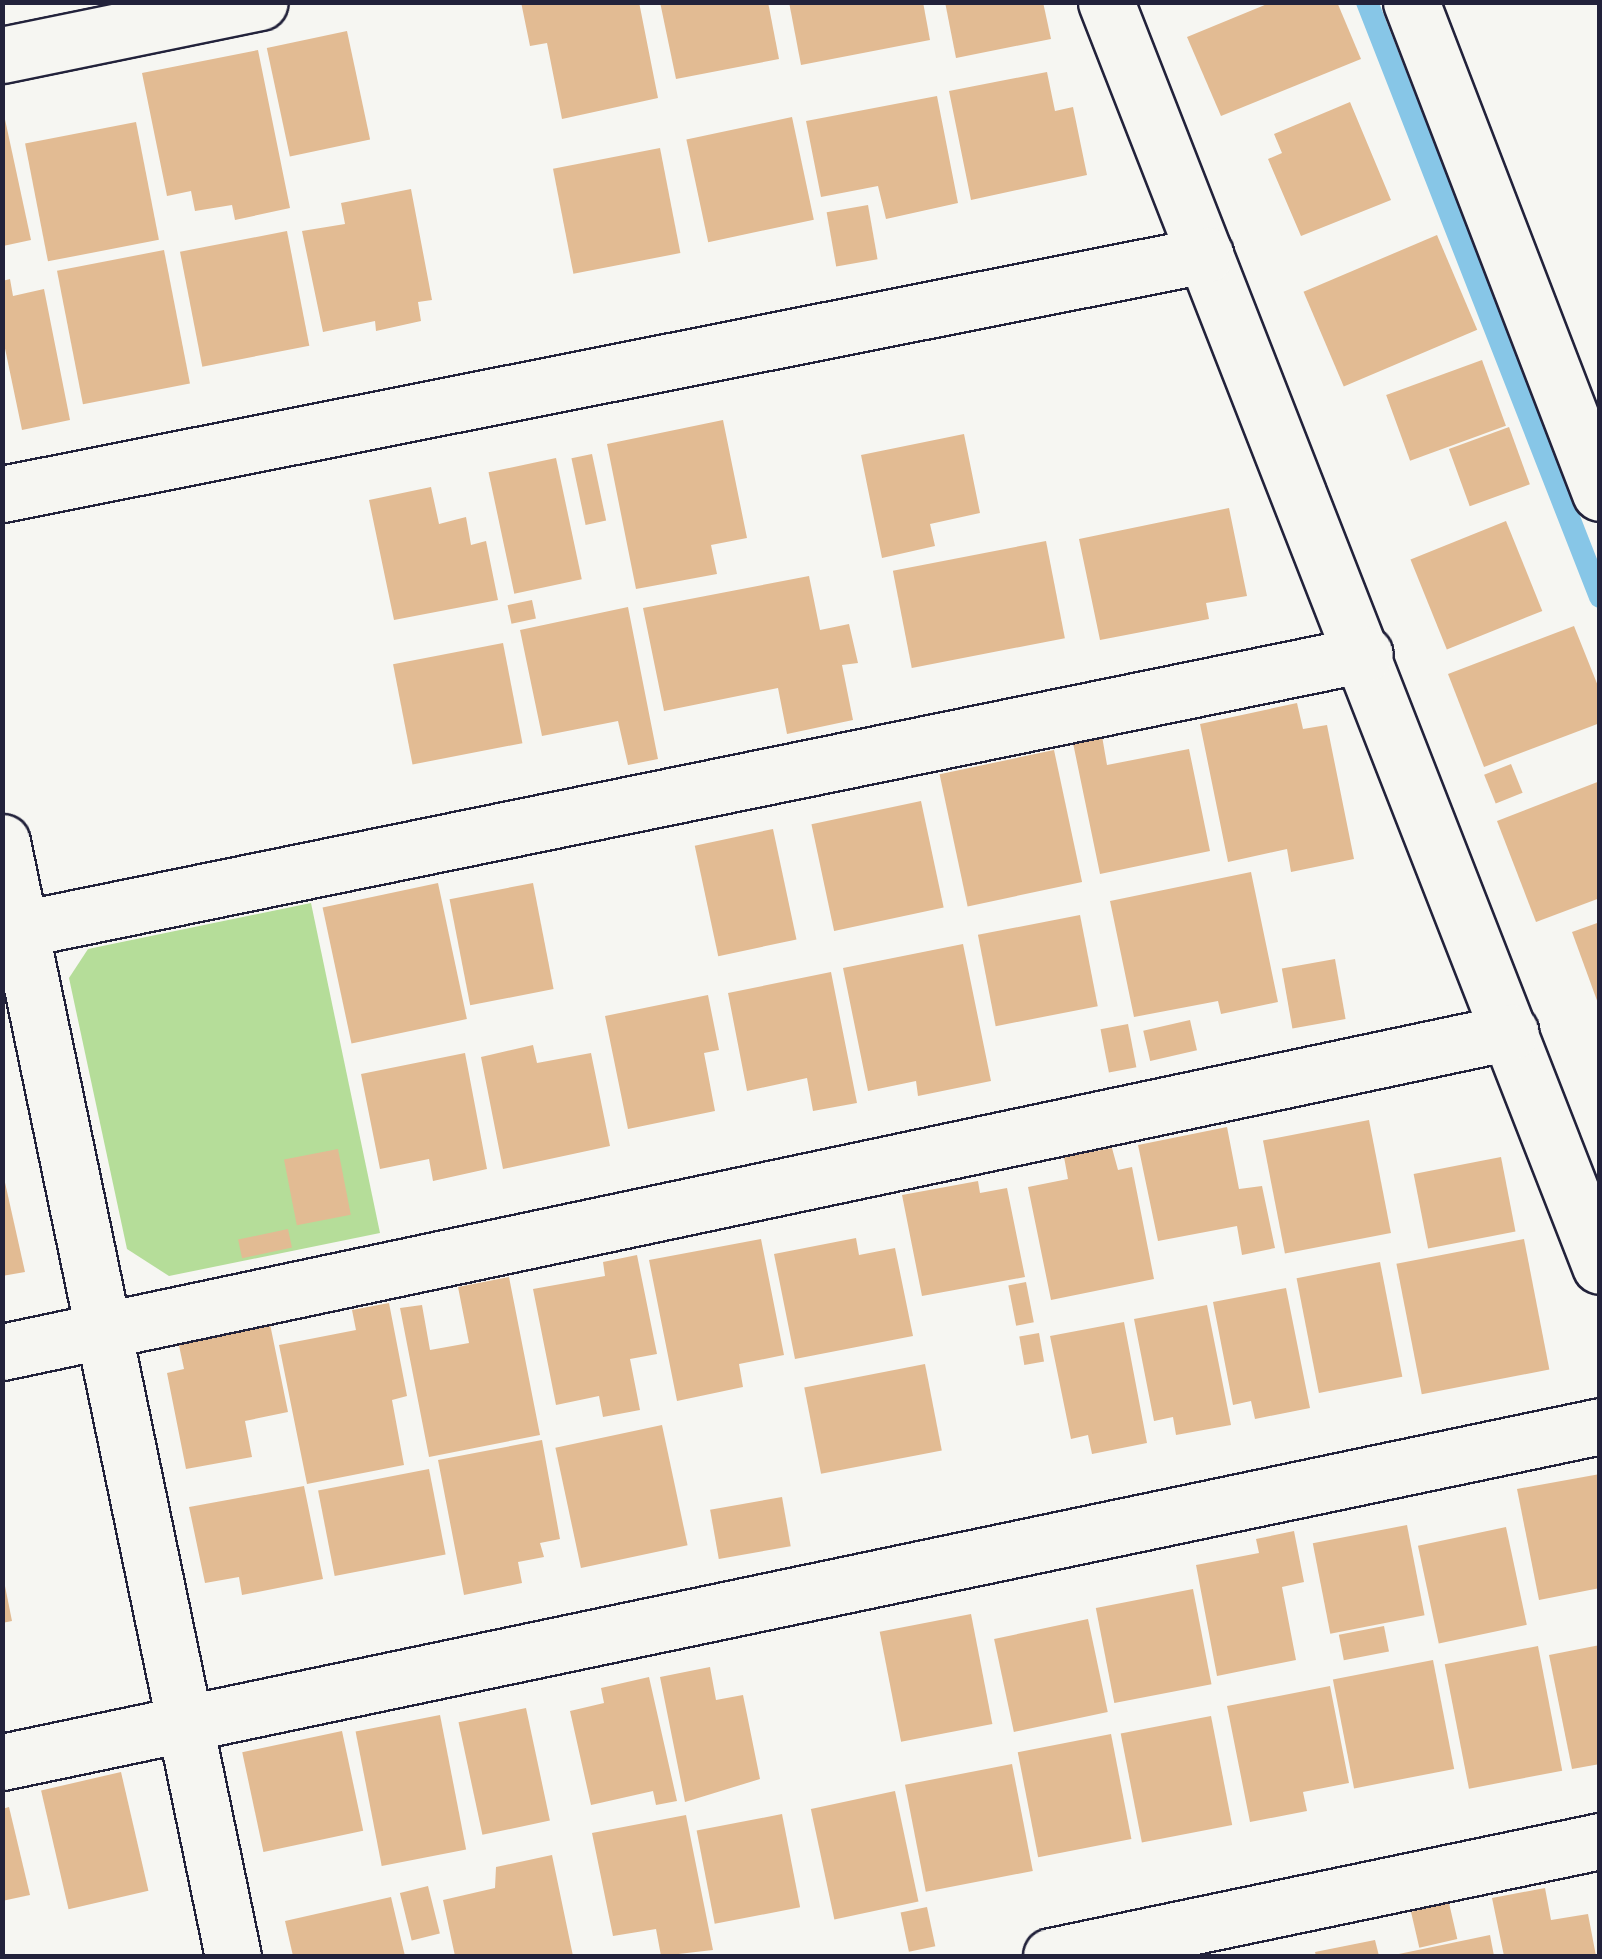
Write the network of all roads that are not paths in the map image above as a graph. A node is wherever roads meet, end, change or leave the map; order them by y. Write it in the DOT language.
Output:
graph roads {
  1 [pos="260,2"];
  2 [pos="1106,2"];
  3 [pos="1411,2"];
  4 [pos="2,56"];
  5 [pos="1205,255"];
  6 [pos="1600,493"];
  7 [pos="2,494"];
  8 [pos="1365,654"];
  9 [pos="2,842"];
  10 [pos="12,931"];
  11 [pos="1510,1032"];
  12 [pos="1600,1266"];
  13 [pos="105,1331"];
  14 [pos="2,1352"];
  15 [pos="1600,1426"];
  16 [pos="186,1725"];
  17 [pos="2,1762"];
  18 [pos="1600,1841"];
  19 [pos="233,1956"];
  20 [pos="1051,1956"];
  1 -- 4 [label="street"];
  2 -- 5 [label="street"];
  3 -- 6 [label="street"];
  5 -- 7 [label="street"];
  5 -- 8 [label="street"];
  8 -- 10 [label="street"];
  8 -- 11 [label="street"];
  9 -- 10 [label="street"];
  10 -- 13 [label="street"];
  11 -- 12 [label="street"];
  11 -- 13 [label="street"];
  13 -- 14 [label="street"];
  13 -- 16 [label="street"];
  15 -- 16 [label="street"];
  16 -- 17 [label="street"];
  16 -- 19 [label="street"];
  18 -- 20 [label="street"];
}
